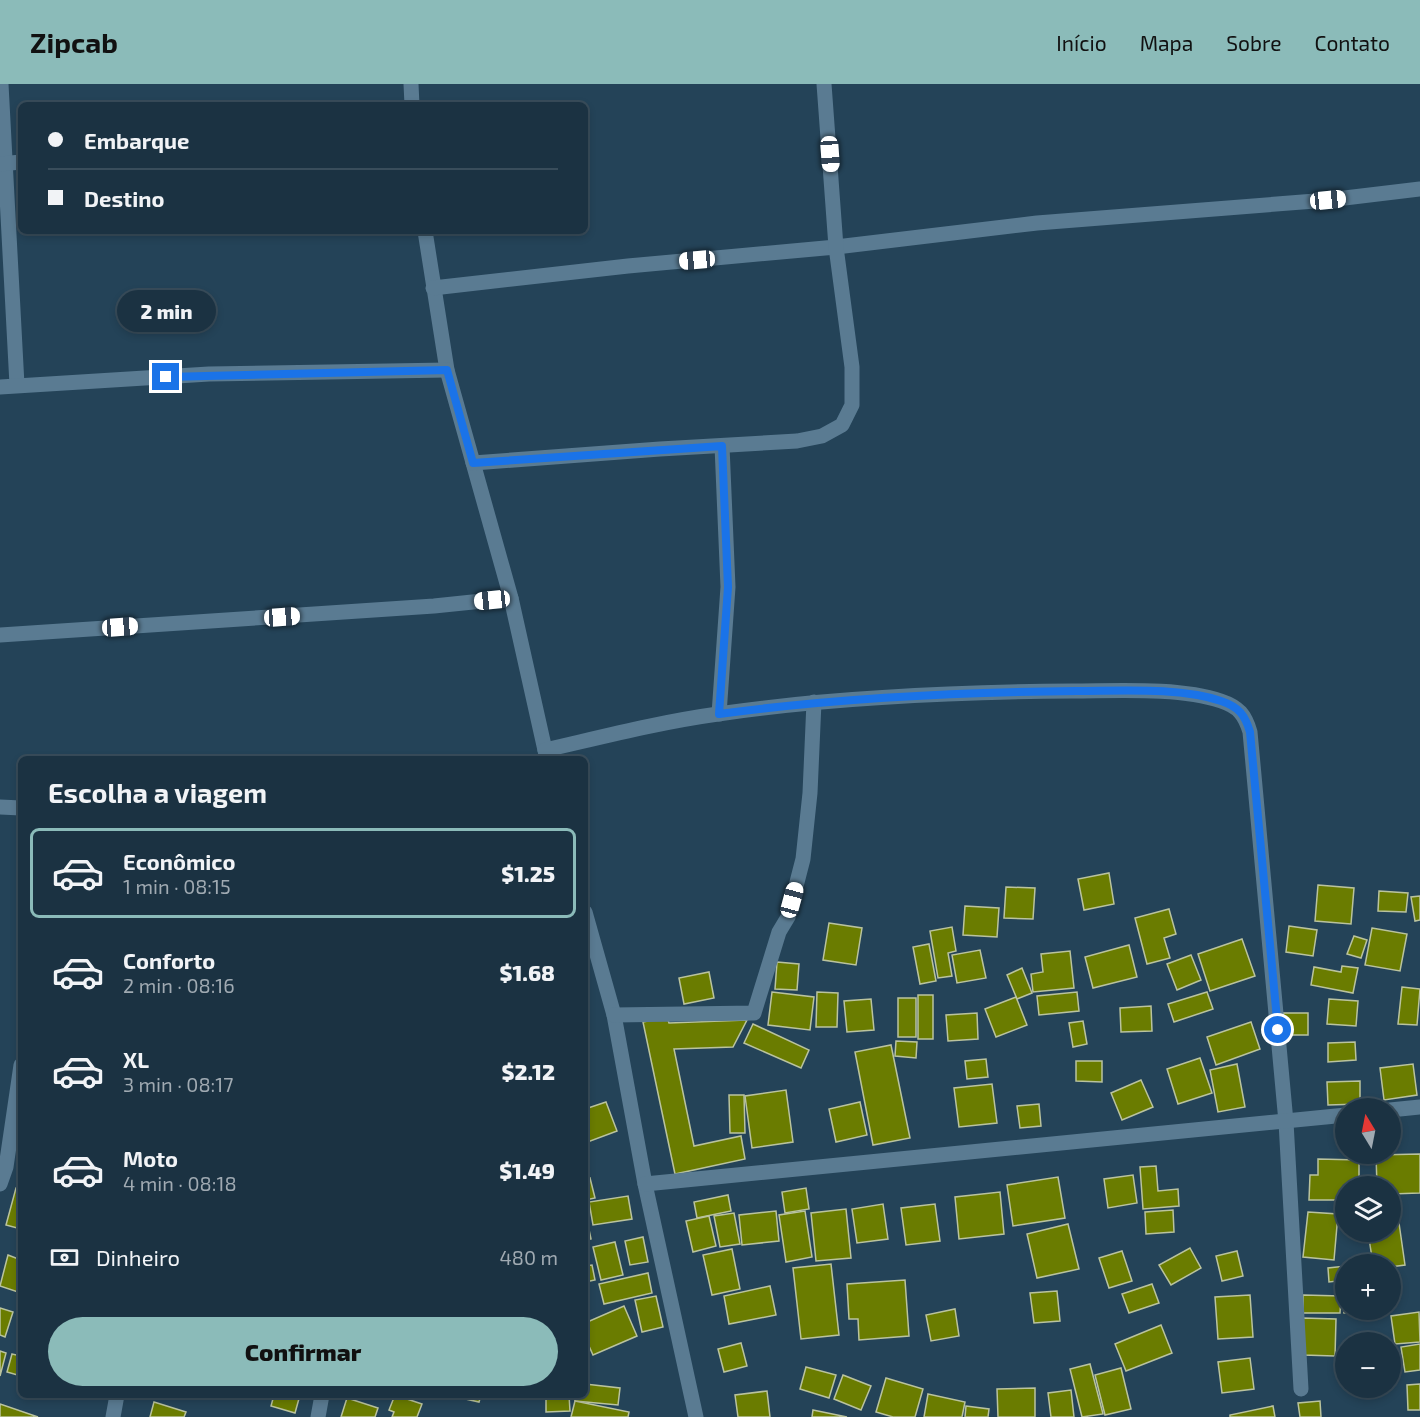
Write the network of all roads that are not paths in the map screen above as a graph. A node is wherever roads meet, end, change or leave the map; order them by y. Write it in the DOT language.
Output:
graph roads {
  1 [pos="1,84"];
  2 [pos="411,84"];
  3 [pos="824,84"];
  4 [pos="412,102"];
  5 [pos="18,162"];
  6 [pos="2,164"];
  7 [pos="1420,189"];
  8 [pos="425,234"];
  9 [pos="837,247"];
  10 [pos="433,288"];
  11 [pos="447,370"];
  12 [pos="17,385"];
  13 [pos="0,387"];
  14 [pos="722,446"];
  15 [pos="473,463"];
  16 [pos="511,598"];
  17 [pos="0,635"];
  18 [pos="814,702"];
  19 [pos="719,714"];
  20 [pos="546,754"];
  21 [pos="0,807"];
  22 [pos="18,808"];
  23 [pos="588,923"];
  24 [pos="614,1015"];
  25 [pos="18,1085"];
  26 [pos="1420,1107"];
  27 [pos="1401,1109"];
  28 [pos="1335,1116"];
  29 [pos="1286,1122"];
  30 [pos="0,1184"];
  31 [pos="645,1184"];
  32 [pos="1301,1389"];
  33 [pos="116,1398"];
  34 [pos="321,1398"];
  35 [pos="113,1417"];
  36 [pos="318,1417"];
  37 [pos="696,1417"];
  1 -- 6 [label="street"];
  2 -- 4 [label="street"];
  3 -- 9 [label="street"];
  5 -- 6 [label="street"];
  6 -- 12 [label="street"];
  7 -- 9 [label="street"];
  8 -- 10 [label="street"];
  9 -- 10 [label="street"];
  9 -- 14 [label="street"];
  10 -- 11 [label="street"];
  11 -- 12 [label="street"];
  11 -- 15 [label="street"];
  12 -- 13 [label="street"];
  14 -- 15 [label="street"];
  14 -- 19 [label="street"];
  15 -- 16 [label="street"];
  16 -- 17 [label="street"];
  16 -- 20 [label="street"];
  18 -- 19 [label="street"];
  18 -- 24 [label="street"];
  18 -- 29 [label="street"];
  19 -- 20 [label="street"];
  21 -- 22 [label="street"];
  23 -- 24 [label="street"];
  24 -- 31 [label="street"];
  25 -- 30 [label="street"];
  26 -- 27 [label="street"];
  28 -- 29 [label="street"];
  29 -- 31 [label="street"];
  29 -- 32 [label="street"];
  31 -- 37 [label="street"];
  33 -- 35 [label="street"];
  34 -- 36 [label="street"];
}
